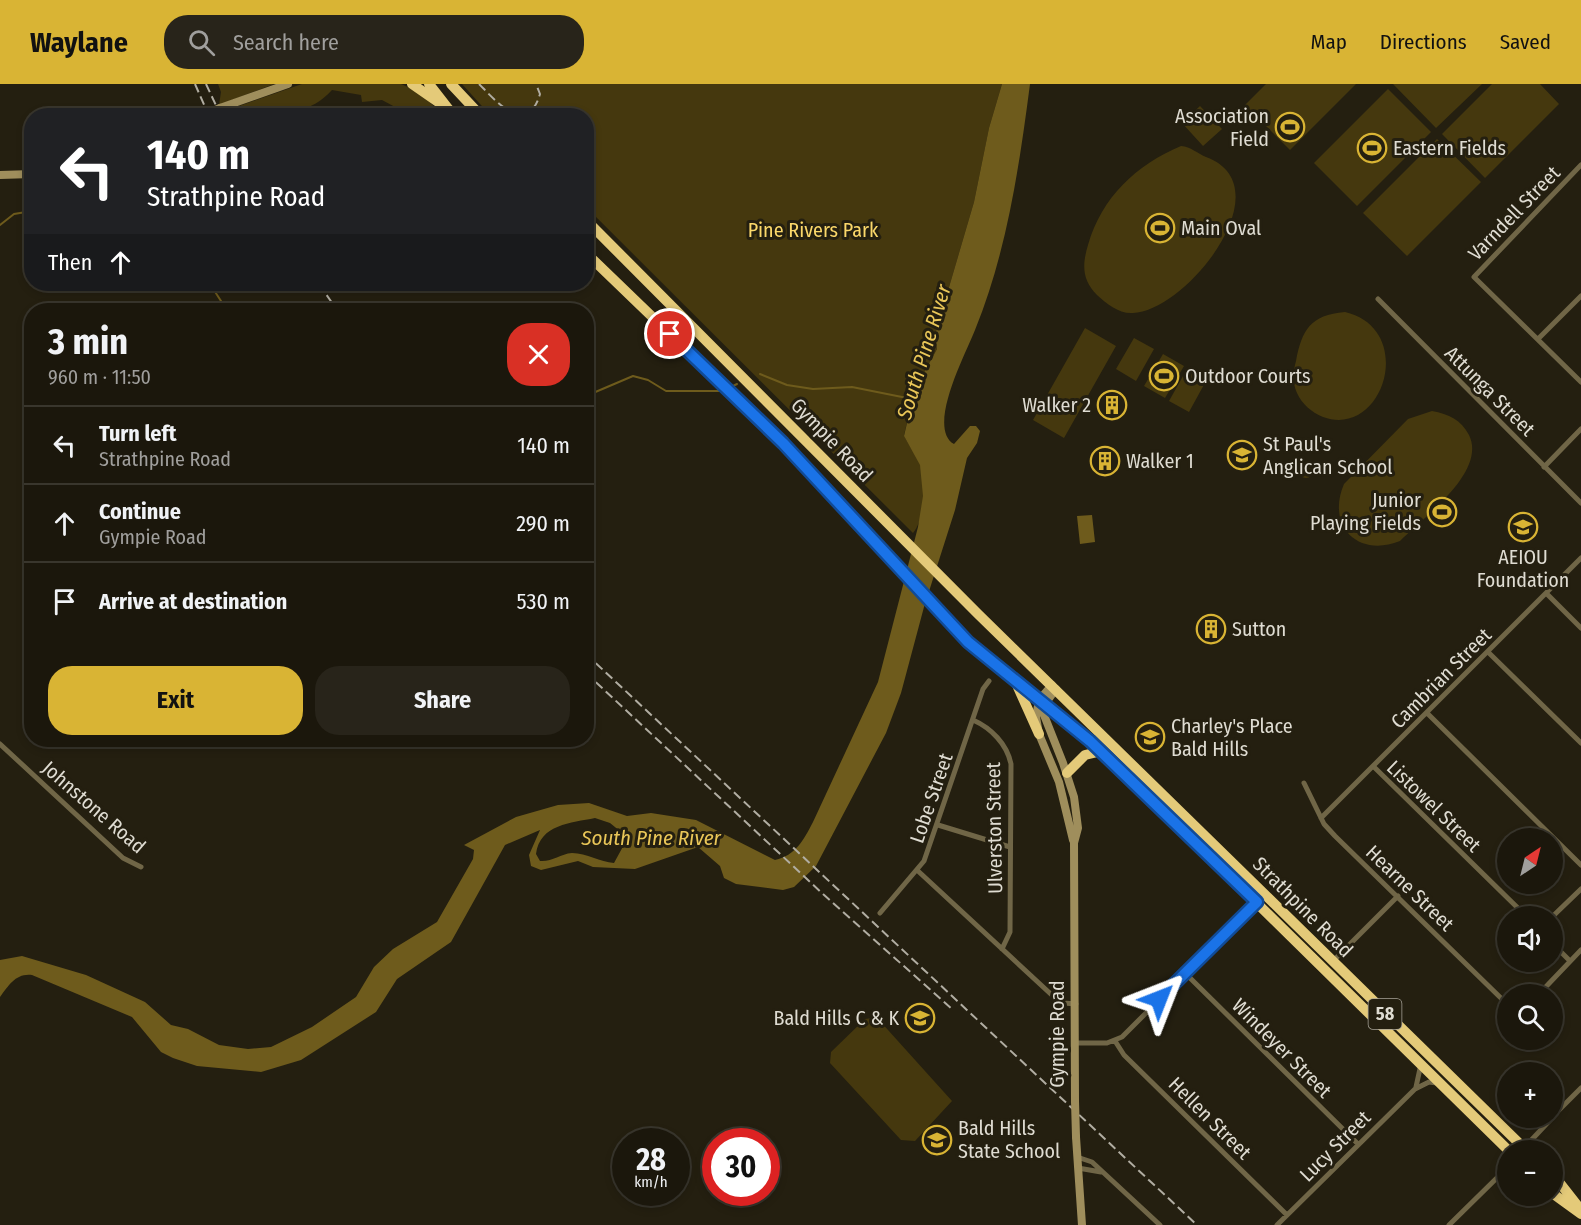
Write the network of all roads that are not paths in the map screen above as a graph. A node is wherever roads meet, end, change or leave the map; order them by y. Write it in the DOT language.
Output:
graph roads {
  1 [pos="288,84"];
  2 [pos="412,84"];
  3 [pos="429,84"];
  4 [pos="451,84"];
  5 [pos="220,108"];
  6 [pos="445,108"];
  7 [pos="448,108"];
  8 [pos="474,108"];
  9 [pos="1581,165"];
  10 [pos="24,174"];
  11 [pos="0,175"];
  12 [pos="594,228"];
  13 [pos="594,260"];
  14 [pos="1581,296"];
  15 [pos="1378,299"];
  16 [pos="1538,339"];
  17 [pos="1581,382"];
  18 [pos="1581,429"];
  19 [pos="1544,467"];
  20 [pos="1581,504"];
  21 [pos="1581,558"];
  22 [pos="1546,592"];
  23 [pos="1581,628"];
  24 [pos="1488,652"];
  25 [pos="989,681"];
  26 [pos="1015,682"];
  27 [pos="1054,687"];
  28 [pos="1042,702"];
  29 [pos="1426,713"];
  30 [pos="973,720"];
  31 [pos="1039,734"];
  32 [pos="0,744"];
  33 [pos="1581,744"];
  34 [pos="1101,751"];
  35 [pos="1373,766"];
  36 [pos="1067,773"];
  37 [pos="1304,783"];
  38 [pos="1321,818"];
  39 [pos="938,825"];
  40 [pos="1074,843"];
  41 [pos="1010,847"];
  42 [pos="1581,865"];
  43 [pos="141,867"];
  44 [pos="918,871"];
  45 [pos="1581,889"];
  46 [pos="1398,896"];
  47 [pos="1261,899"];
  48 [pos="1516,906"];
  49 [pos="1563,906"];
  50 [pos="880,913"];
  51 [pos="1002,949"];
  52 [pos="1581,950"];
  53 [pos="1563,954"];
  54 [pos="1570,961"];
  55 [pos="1329,965"];
  56 [pos="1185,973"];
  57 [pos="1548,984"];
  58 [pos="1497,994"];
  59 [pos="1076,1004"];
  60 [pos="1115,1041"];
  61 [pos="1076,1043"];
  62 [pos="1421,1064"];
  63 [pos="1441,1083"];
  64 [pos="1581,1088"];
  65 [pos="1415,1089"];
  66 [pos="1563,1106"];
  67 [pos="1543,1128"];
  68 [pos="1498,1140"];
  69 [pos="1513,1140"];
  70 [pos="1532,1140"];
  71 [pos="1358,1144"];
  72 [pos="1076,1157"];
  73 [pos="1077,1167"];
  74 [pos="1102,1173"];
  75 [pos="1497,1178"];
  76 [pos="1563,1184"];
  77 [pos="1576,1196"];
  78 [pos="1563,1201"];
  79 [pos="1569,1206"];
  80 [pos="1581,1210"];
  81 [pos="1581,1214"];
  82 [pos="1287,1215"];
  83 [pos="1082,1225"];
  84 [pos="1160,1225"];
  85 [pos="1277,1225"];
  86 [pos="1449,1225"];
  87 [pos="1580,1225"];
  1 -- 5 [label="main road, bridge"];
  2 -- 6 [label="highway"];
  3 -- 7 [label="highway"];
  4 -- 8 [label="highway"];
  9 -- 16 [label="street, Varndell Street"];
  10 -- 11 [label="main road"];
  12 -- 27 [label="highway, Gympie Road / 58"];
  13 -- 26 [label="highway, Gympie Road / 58"];
  14 -- 16 [label="street"];
  15 -- 19 [label="street, Attunga Street"];
  16 -- 17 [label="street, Varndell Street"];
  18 -- 19 [label="street"];
  19 -- 20 [label="street, Attunga Street"];
  21 -- 22 [label="street, Cambrian Street"];
  22 -- 23 [label="street"];
  22 -- 24 [label="street, Cambrian Street"];
  24 -- 29 [label="street, Cambrian Street"];
  24 -- 33 [label="street"];
  25 -- 30 [label="street, Lobe Street"];
  26 -- 28 [label="highway, Gympie Road / 58"];
  26 -- 31 [label="highway"];
  27 -- 28 [label="main road"];
  27 -- 47 [label="highway, Strathpine Road / 58"];
  28 -- 31 [label="main road, Gympie Road"];
  28 -- 34 [label="highway, Strathpine Road / 58"];
  28 -- 36 [label="main road, Gympie Road"];
  29 -- 35 [label="street, Cambrian Street"];
  29 -- 42 [label="street"];
  30 -- 39 [label="street, Lobe Street"];
  30 -- 41 [label="street, Ulverston Street"];
  31 -- 40 [label="main road, Gympie Road"];
  32 -- 43 [label="street, Johnstone Road"];
  34 -- 36 [label="highway"];
  34 -- 47 [label="highway, Strathpine Road / 58"];
  35 -- 38 [label="street, Cambrian Street"];
  35 -- 48 [label="street, Listowel Street"];
  36 -- 40 [label="main road, Gympie Road"];
  37 -- 38 [label="street, Hearne Street"];
  38 -- 46 [label="street, Hearne Street"];
  39 -- 41 [label="street"];
  39 -- 44 [label="street, Lobe Street"];
  40 -- 59 [label="main road, Gympie Road"];
  41 -- 51 [label="street, Ulverston Street"];
  44 -- 50 [label="street, Lobe Street"];
  44 -- 51 [label="street"];
  45 -- 49 [label="street"];
  46 -- 55 [label="street"];
  46 -- 58 [label="street, Hearne Street"];
  47 -- 55 [label="highway, Strathpine Road / 58"];
  47 -- 56 [label="street"];
  51 -- 59 [label="street"];
  52 -- 54 [label="street"];
  53 -- 54 [label="street"];
  54 -- 57 [label="street"];
  55 -- 62 [label="highway, Strathpine Road / 58"];
  55 -- 69 [label="highway, Strathpine Road / 58"];
  56 -- 60 [label="street"];
  56 -- 71 [label="street, Windeyer Street"];
  59 -- 61 [label="main road, Gympie Road"];
  60 -- 61 [label="street"];
  60 -- 82 [label="street, Hellen Street"];
  61 -- 72 [label="main road, Gympie Road, bridge"];
  62 -- 63 [label="highway, Strathpine Road / 58"];
  62 -- 65 [label="street"];
  63 -- 65 [label="street"];
  63 -- 68 [label="highway, Strathpine Road / 58"];
  64 -- 66 [label="street"];
  65 -- 71 [label="street, Lucy Street"];
  67 -- 70 [label="street"];
  71 -- 82 [label="street, Lucy Street"];
  72 -- 73 [label="main road, Gympie Road"];
  72 -- 74 [label="street"];
  73 -- 74 [label="street"];
  73 -- 83 [label="main road, Gympie Road"];
  74 -- 84 [label="street"];
  75 -- 86 [label="street"];
  76 -- 77 [label="highway"];
  77 -- 80 [label="highway"];
  78 -- 79 [label="highway"];
  79 -- 81 [label="highway"];
  79 -- 87 [label="highway"];
  82 -- 85 [label="street, Lucy Street"];
}
